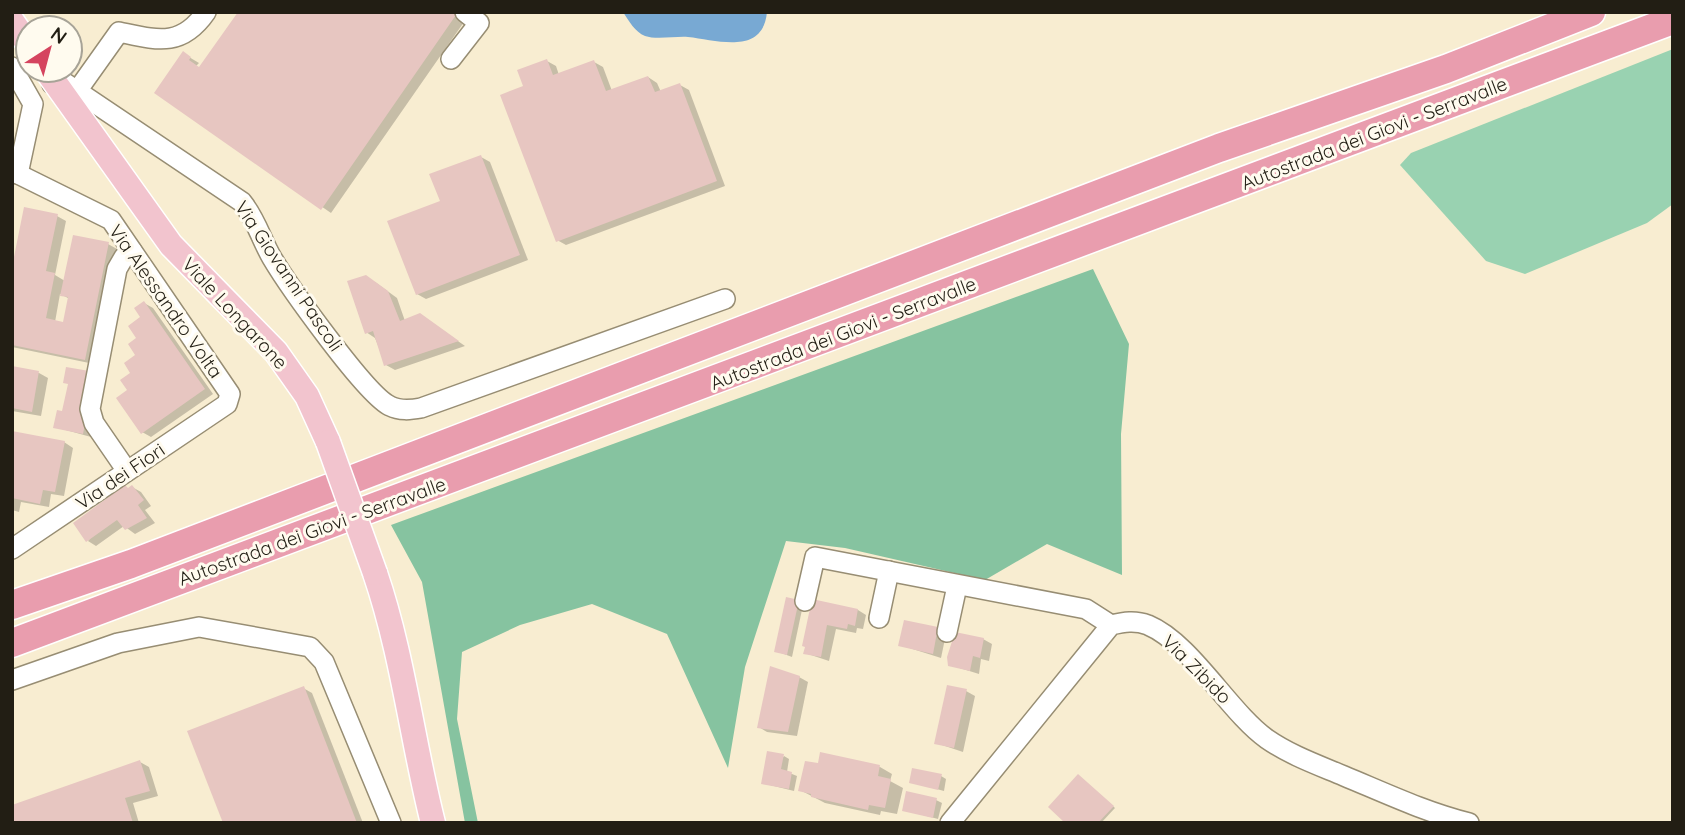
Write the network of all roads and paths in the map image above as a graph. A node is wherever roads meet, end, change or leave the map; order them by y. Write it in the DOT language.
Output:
graph roads {
  1 [pos="206,12"];
  2 [pos="465,12"];
  3 [pos="1591,12"];
  4 [pos="1673,20"];
  5 [pos="84,57"];
  6 [pos="451,59"];
  7 [pos="12,67"];
  8 [pos="55,84"];
  9 [pos="58,84"];
  10 [pos="14,172"];
  11 [pos="132,251"];
  12 [pos="725,299"];
  13 [pos="227,404"];
  14 [pos="127,471"];
  15 [pos="12,549"];
  16 [pos="889,571"];
  17 [pos="957,586"];
  18 [pos="805,601"];
  19 [pos="12,605"];
  20 [pos="879,618"];
  21 [pos="1111,625"];
  22 [pos="947,632"];
  23 [pos="12,643"];
  24 [pos="12,680"];
  25 [pos="391,823"];
  26 [pos="433,823"];
  27 [pos="950,823"];
  28 [pos="1469,823"];
  1 -- 5 [label="street"];
  2 -- 6 [label="street"];
  3 -- 19 [label="highway, Autostrada dei Giovi - Serravalle"];
  4 -- 23 [label="highway, Autostrada dei Giovi - Serravalle"];
  7 -- 10 [label="street"];
  8 -- 26 [label="main road, Viale Longarone, bridge"];
  9 -- 12 [label="street, Via Giovanni Pascoli"];
  10 -- 11 [label="street, Via Alessandro Volta"];
  11 -- 13 [label="street, Via Alessandro Volta"];
  11 -- 14 [label="street"];
  13 -- 14 [label="street, Via dei Fiori"];
  14 -- 15 [label="street, Via dei Fiori"];
  16 -- 17 [label="street"];
  16 -- 18 [label="street"];
  16 -- 20 [label="street"];
  17 -- 21 [label="street"];
  17 -- 22 [label="street"];
  21 -- 27 [label="street"];
  21 -- 28 [label="street, Via Zibido"];
  24 -- 25 [label="street"];
}
